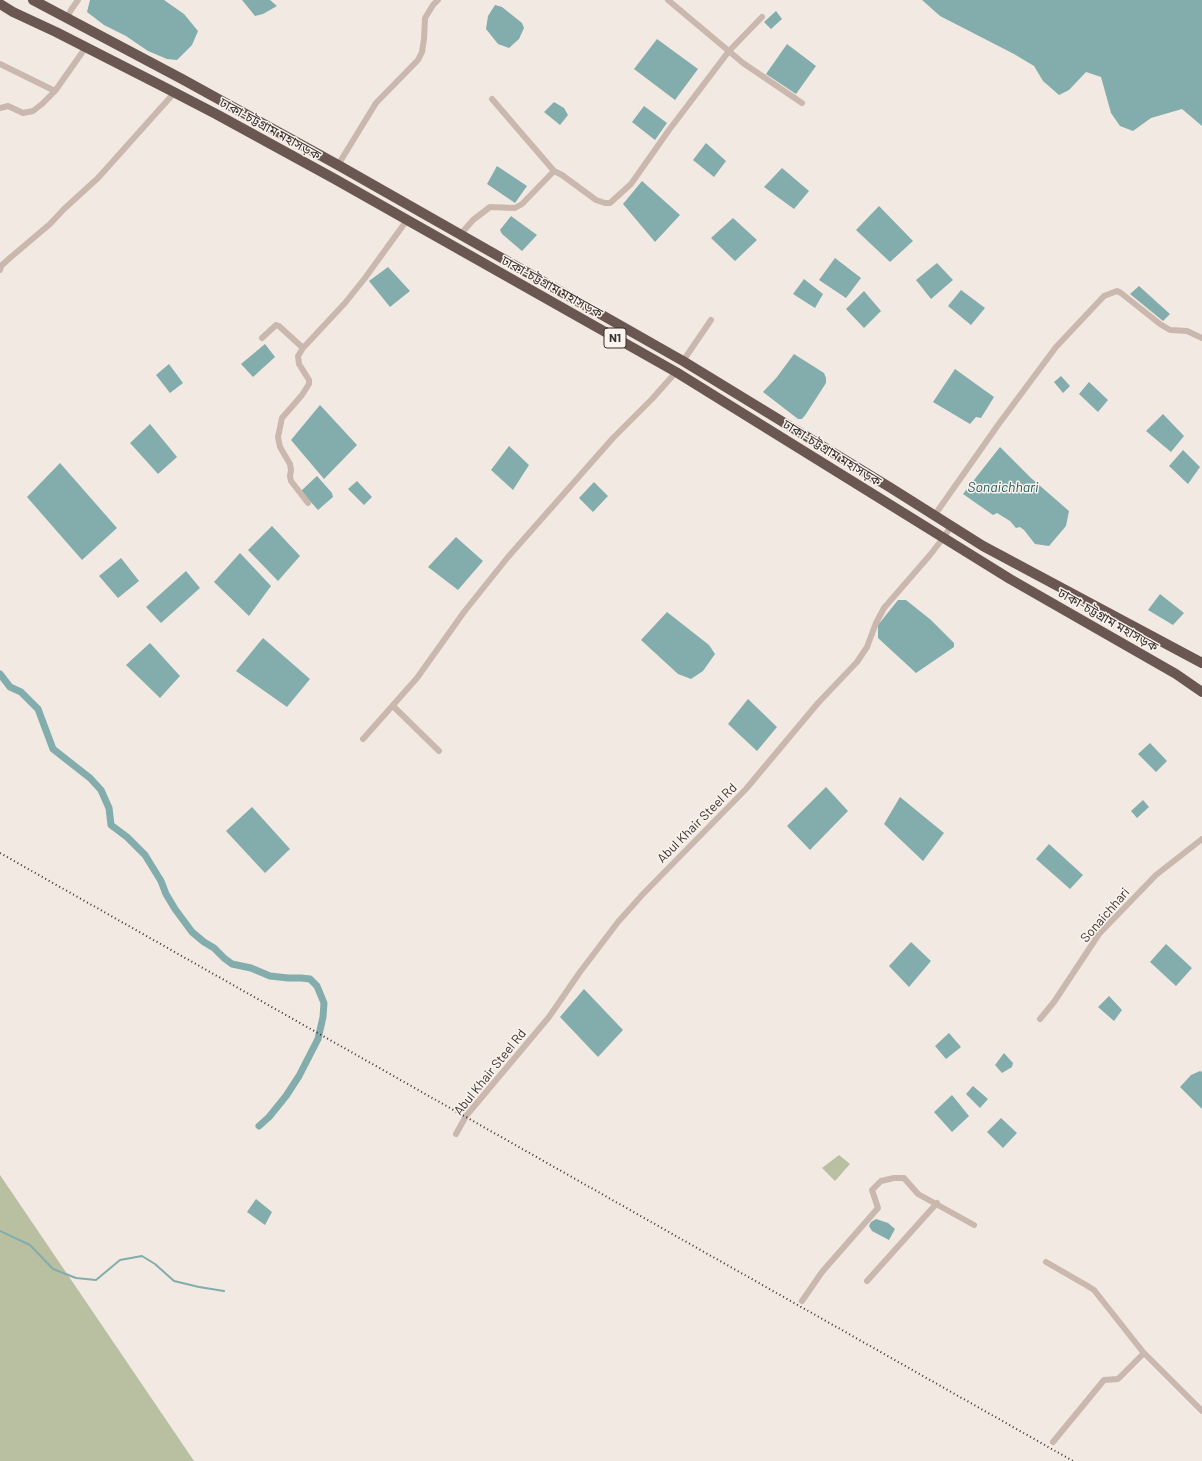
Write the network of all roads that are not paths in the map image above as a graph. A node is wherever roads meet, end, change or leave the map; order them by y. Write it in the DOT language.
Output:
graph roads {
  1 [pos="33,0"];
  2 [pos="78,0"];
  3 [pos="438,0"];
  4 [pos="668,0"];
  5 [pos="0,4"];
  6 [pos="762,17"];
  7 [pos="67,18"];
  8 [pos="86,47"];
  9 [pos="729,51"];
  10 [pos="0,64"];
  11 [pos="55,91"];
  12 [pos="175,92"];
  13 [pos="492,99"];
  14 [pos="802,103"];
  15 [pos="0,108"];
  16 [pos="338,165"];
  17 [pos="554,171"];
  18 [pos="407,220"];
  19 [pos="460,235"];
  20 [pos="0,270"];
  21 [pos="712,320"];
  22 [pos="262,338"];
  23 [pos="1202,338"];
  24 [pos="303,348"];
  25 [pos="683,361"];
  26 [pos="676,372"];
  27 [pos="308,503"];
  28 [pos="934,516"];
  29 [pos="951,526"];
  30 [pos="944,537"];
  31 [pos="1030,571"];
  32 [pos="1023,586"];
  33 [pos="1202,663"];
  34 [pos="1202,692"];
  35 [pos="393,706"];
  36 [pos="363,739"];
  37 [pos="439,752"];
  38 [pos="1202,839"];
  39 [pos="1040,1019"];
  40 [pos="456,1134"];
  41 [pos="937,1203"];
  42 [pos="974,1224"];
  43 [pos="1046,1262"];
  44 [pos="867,1281"];
  45 [pos="802,1301"];
  46 [pos="1144,1353"];
  47 [pos="1202,1411"];
  48 [pos="1053,1442"];
  1 -- 7 [label="highway, ঢাকা-চট্টগ্রাম মহাসড়ক / N1"];
  2 -- 7 [label="street"];
  3 -- 16 [label="street"];
  4 -- 9 [label="street"];
  5 -- 8 [label="highway, ঢাকা-চট্টগ্রাম মহাসড়ক / N1"];
  6 -- 9 [label="street"];
  7 -- 16 [label="highway, ঢাকা-চট্টগ্রাম মহাসড়ক / N1"];
  8 -- 11 [label="street"];
  8 -- 12 [label="highway, ঢাকা-চট্টগ্রাম মহাসড়ক / N1"];
  9 -- 14 [label="street"];
  9 -- 17 [label="street"];
  10 -- 11 [label="street"];
  11 -- 15 [label="street"];
  12 -- 18 [label="highway, ঢাকা-চট্টগ্রাম মহাসড়ক / N1"];
  12 -- 20 [label="street"];
  13 -- 17 [label="street"];
  16 -- 19 [label="highway, ঢাকা-চট্টগ্রাম মহাসড়ক / N1"];
  17 -- 19 [label="street"];
  18 -- 24 [label="street"];
  18 -- 26 [label="highway, ঢাকা-চট্টগ্রাম মহাসড়ক / N1"];
  19 -- 25 [label="highway, ঢাকা-চট্টগ্রাম মহাসড়ক / N1"];
  21 -- 25 [label="street"];
  22 -- 24 [label="street"];
  23 -- 28 [label="street"];
  24 -- 27 [label="street"];
  25 -- 28 [label="highway, ঢাকা-চট্টগ্রাম মহাসড়ক / N1"];
  26 -- 30 [label="highway, ঢাকা-চট্টগ্রাম মহাসড়ক / N1"];
  26 -- 35 [label="street"];
  28 -- 29 [label="highway, ঢাকা-চট্টগ্রাম মহাসড়ক / N1"];
  29 -- 30 [label="street, Abul Khair Steel Rd"];
  29 -- 31 [label="highway, ঢাকা-চট্টগ্রাম মহাসড়ক / N1"];
  30 -- 32 [label="highway, ঢাকা-চট্টগ্রাম মহাসড়ক / N1"];
  30 -- 40 [label="street, Abul Khair Steel Rd"];
  31 -- 32 [label="highway"];
  31 -- 33 [label="highway, ঢাকা-চট্টগ্রাম মহাসড়ক / N1"];
  32 -- 34 [label="highway, ঢাকা-চট্টগ্রাম মহাসড়ক / N1"];
  35 -- 36 [label="street"];
  35 -- 37 [label="street"];
  38 -- 39 [label="street, Sonaichhari"];
  41 -- 42 [label="street"];
  41 -- 44 [label="street"];
  41 -- 45 [label="street"];
  43 -- 46 [label="street"];
  46 -- 47 [label="street"];
  46 -- 48 [label="street"];
}
